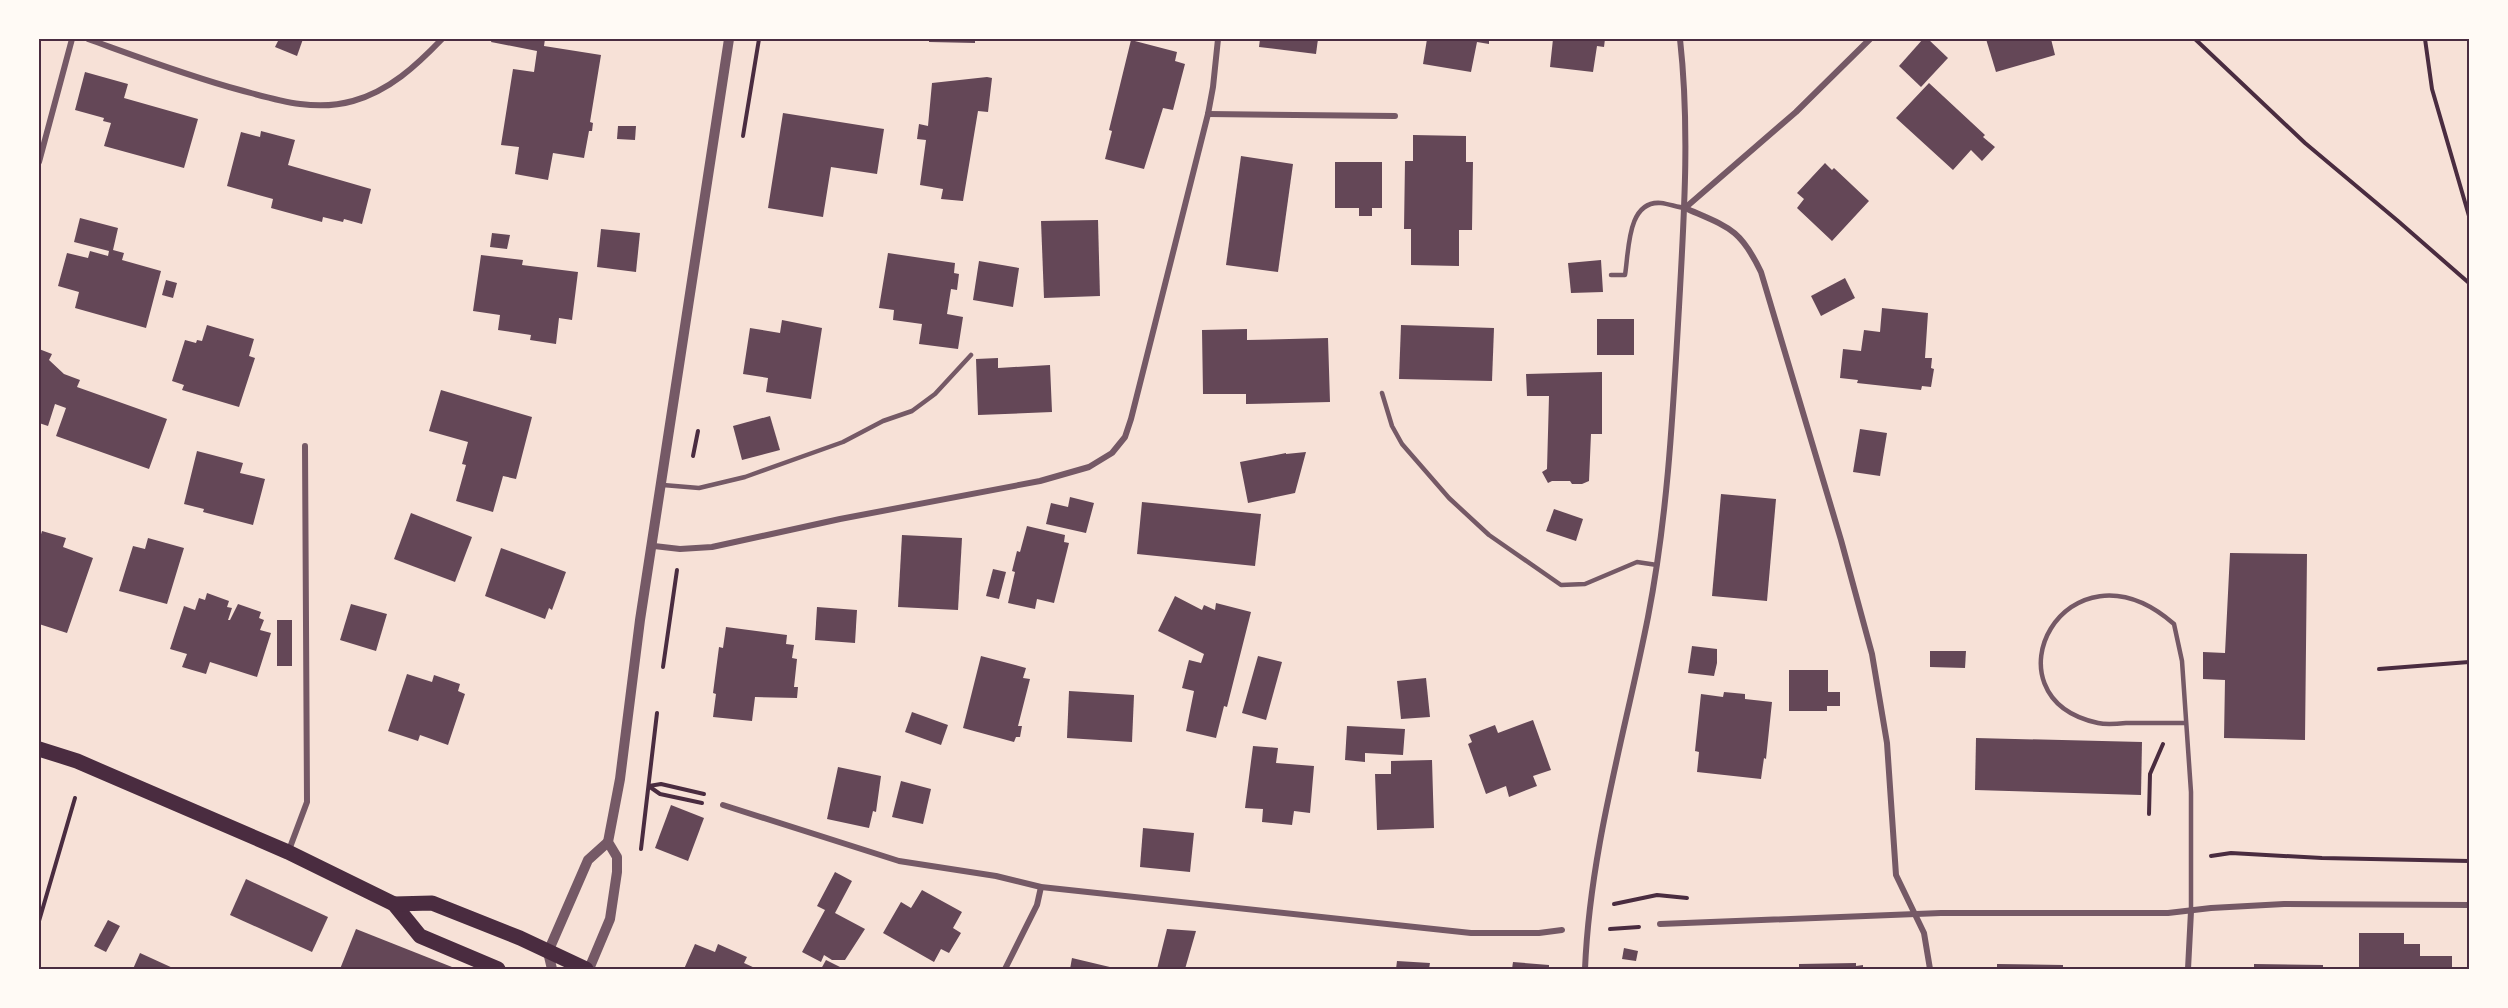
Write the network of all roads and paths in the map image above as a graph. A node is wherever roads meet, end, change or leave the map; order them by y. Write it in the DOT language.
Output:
graph roads {
  1 [pos="72,39"];
  2 [pos="88,39"];
  3 [pos="441,39"];
  4 [pos="729,39"];
  5 [pos="1218,39"];
  6 [pos="1680,39"];
  7 [pos="1870,39"];
  8 [pos="2195,39"];
  9 [pos="2425,39"];
  10 [pos="1208,114"];
  11 [pos="1395,116"];
  12 [pos="39,162"];
  13 [pos="1685,208"];
  14 [pos="2469,216"];
  15 [pos="1611,275"];
  16 [pos="2469,283"];
  17 [pos="970,355"];
  18 [pos="1382,393"];
  19 [pos="304,446"];
  20 [pos="663,485"];
  21 [pos="654,546"];
  22 [pos="1658,565"];
  23 [pos="2469,662"];
  24 [pos="2379,669"];
  25 [pos="2185,723"];
  26 [pos="39,748"];
  27 [pos="676,786"];
  28 [pos="75,798"];
  29 [pos="723,805"];
  30 [pos="2149,814"];
  31 [pos="608,842"];
  32 [pos="288,852"];
  33 [pos="2190,861"];
  34 [pos="2469,861"];
  35 [pos="1041,887"];
  36 [pos="394,904"];
  37 [pos="2469,905"];
  38 [pos="2191,912"];
  39 [pos="1916,914"];
  40 [pos="39,921"];
  41 [pos="1660,924"];
  42 [pos="1562,930"];
  43 [pos="548,952"];
  44 [pos="498,969"];
  45 [pos="552,969"];
  46 [pos="587,969"];
  47 [pos="1005,969"];
  48 [pos="1585,969"];
  49 [pos="1930,969"];
  50 [pos="2188,969"];
  1 -- 12 [label="street"];
  2 -- 3 [label="street"];
  4 -- 20 [label="street"];
  5 -- 10 [label="street"];
  6 -- 13 [label="street"];
  7 -- 13 [label="street"];
  8 -- 16 [label="path"];
  9 -- 14 [label="path"];
  10 -- 11 [label="street"];
  10 -- 21 [label="street"];
  13 -- 15 [label="lane"];
  13 -- 22 [label="street"];
  13 -- 39 [label="street"];
  17 -- 20 [label="lane"];
  18 -- 22 [label="lane"];
  19 -- 32 [label="street"];
  20 -- 21 [label="street"];
  21 -- 31 [label="street"];
  22 -- 48 [label="street"];
  23 -- 24 [label="path"];
  25 -- 25 [label="lane"];
  25 -- 30 [label="path"];
  25 -- 33 [label="lane"];
  26 -- 32 [label="main road"];
  27 -- 29 [label="path"];
  28 -- 40 [label="path"];
  29 -- 35 [label="street"];
  31 -- 43 [label="street"];
  31 -- 46 [label="street"];
  32 -- 36 [label="main road"];
  33 -- 34 [label="path"];
  33 -- 38 [label="lane"];
  35 -- 42 [label="street"];
  35 -- 47 [label="street"];
  36 -- 43 [label="main road"];
  36 -- 44 [label="main road"];
  37 -- 38 [label="street"];
  38 -- 39 [label="street"];
  38 -- 50 [label="street"];
  39 -- 41 [label="street"];
  39 -- 49 [label="street"];
  43 -- 45 [label="street"];
  43 -- 46 [label="main road"];
}
